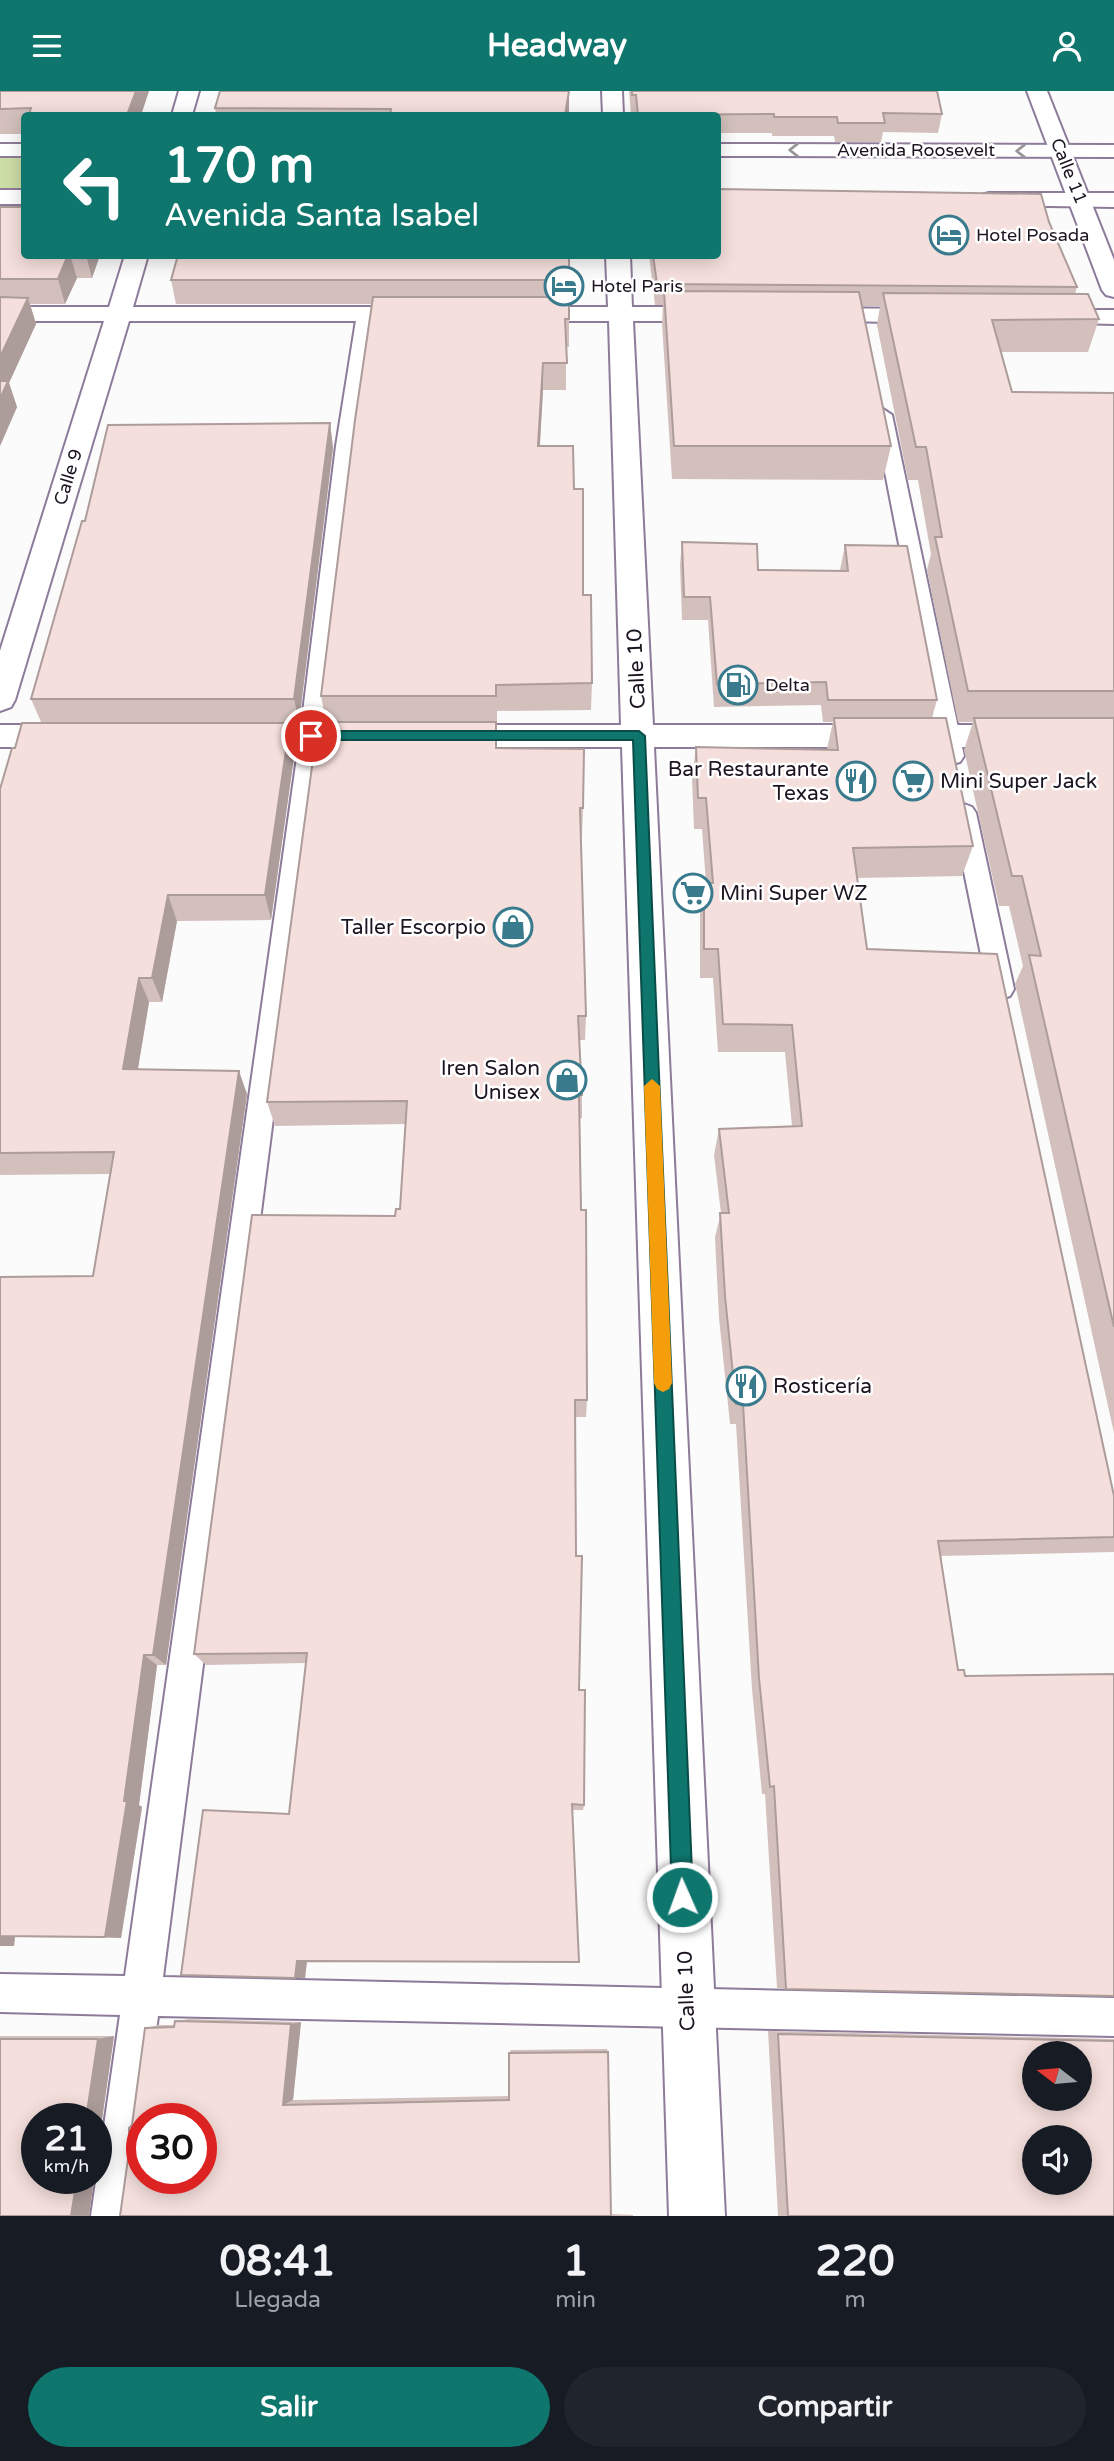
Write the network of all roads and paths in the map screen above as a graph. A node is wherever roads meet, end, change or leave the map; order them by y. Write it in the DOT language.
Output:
graph roads {
  1 [pos="189,91"];
  2 [pos="612,91"];
  3 [pos="1037,91"];
  4 [pos="182,112"];
  5 [pos="613,112"];
  6 [pos="0,150"];
  7 [pos="21,150"];
  8 [pos="721,150"];
  9 [pos="1061,151"];
  10 [pos="1114,151"];
  11 [pos="0,197"];
  12 [pos="21,197"];
  13 [pos="969,200"];
  14 [pos="1080,200"];
  15 [pos="1114,200"];
  16 [pos="136,259"];
  17 [pos="618,259"];
  18 [pos="1114,290"];
  19 [pos="0,314"];
  20 [pos="118,314"];
  21 [pos="366,314"];
  22 [pos="446,314"];
  23 [pos="499,314"];
  24 [pos="619,314"];
  25 [pos="741,315"];
  26 [pos="781,315"];
  27 [pos="863,315"];
  28 [pos="955,316"];
  29 [pos="1021,316"];
  30 [pos="1114,317"];
  31 [pos="868,342"];
  32 [pos="879,397"];
  33 [pos="0,700"];
  34 [pos="0,736"];
  35 [pos="95,736"];
  36 [pos="216,736"];
  37 [pos="311,736"];
  38 [pos="639,736"];
  39 [pos="947,736"];
  40 [pos="1114,736"];
  41 [pos="1005,1006"];
  42 [pos="0,1993"];
  43 [pos="142,1996"];
  44 [pos="687,2008"];
  45 [pos="1114,2017"];
  46 [pos="112,2216"];
  47 [pos="697,2216"];
  1 -- 4 [label="street"];
  2 -- 5 [label="street"];
  3 -- 9 [label="street, Calle 11"];
  6 -- 7 [label="street"];
  9 -- 8 [label="street, Avenida Roosevelt, one-way"];
  9 -- 10 [label="street, Avenida Roosevelt"];
  9 -- 14 [label="street, Calle 11"];
  11 -- 12 [label="street"];
  13 -- 14 [label="street"];
  14 -- 15 [label="street"];
  14 -- 18 [label="street, Calle 11"];
  16 -- 20 [label="street, Calle 9"];
  17 -- 24 [label="street, Calle 10"];
  19 -- 20 [label="street"];
  20 -- 21 [label="street"];
  20 -- 33 [label="street, Calle 9"];
  21 -- 22 [label="street"];
  21 -- 37 [label="lane"];
  23 -- 24 [label="street"];
  24 -- 25 [label="street"];
  24 -- 38 [label="street, Calle 10"];
  26 -- 27 [label="street"];
  27 -- 28 [label="street"];
  27 -- 31 [label="lane"];
  29 -- 30 [label="street"];
  32 -- 39 [label="lane"];
  34 -- 35 [label="street"];
  36 -- 37 [label="street"];
  37 -- 38 [label="street"];
  37 -- 43 [label="lane"];
  38 -- 39 [label="street"];
  38 -- 44 [label="street, Calle 10"];
  39 -- 40 [label="street"];
  39 -- 41 [label="lane"];
  42 -- 43 [label="lane"];
  43 -- 44 [label="lane"];
  43 -- 46 [label="lane"];
  44 -- 45 [label="lane"];
  44 -- 47 [label="street, Calle 10"];
}
